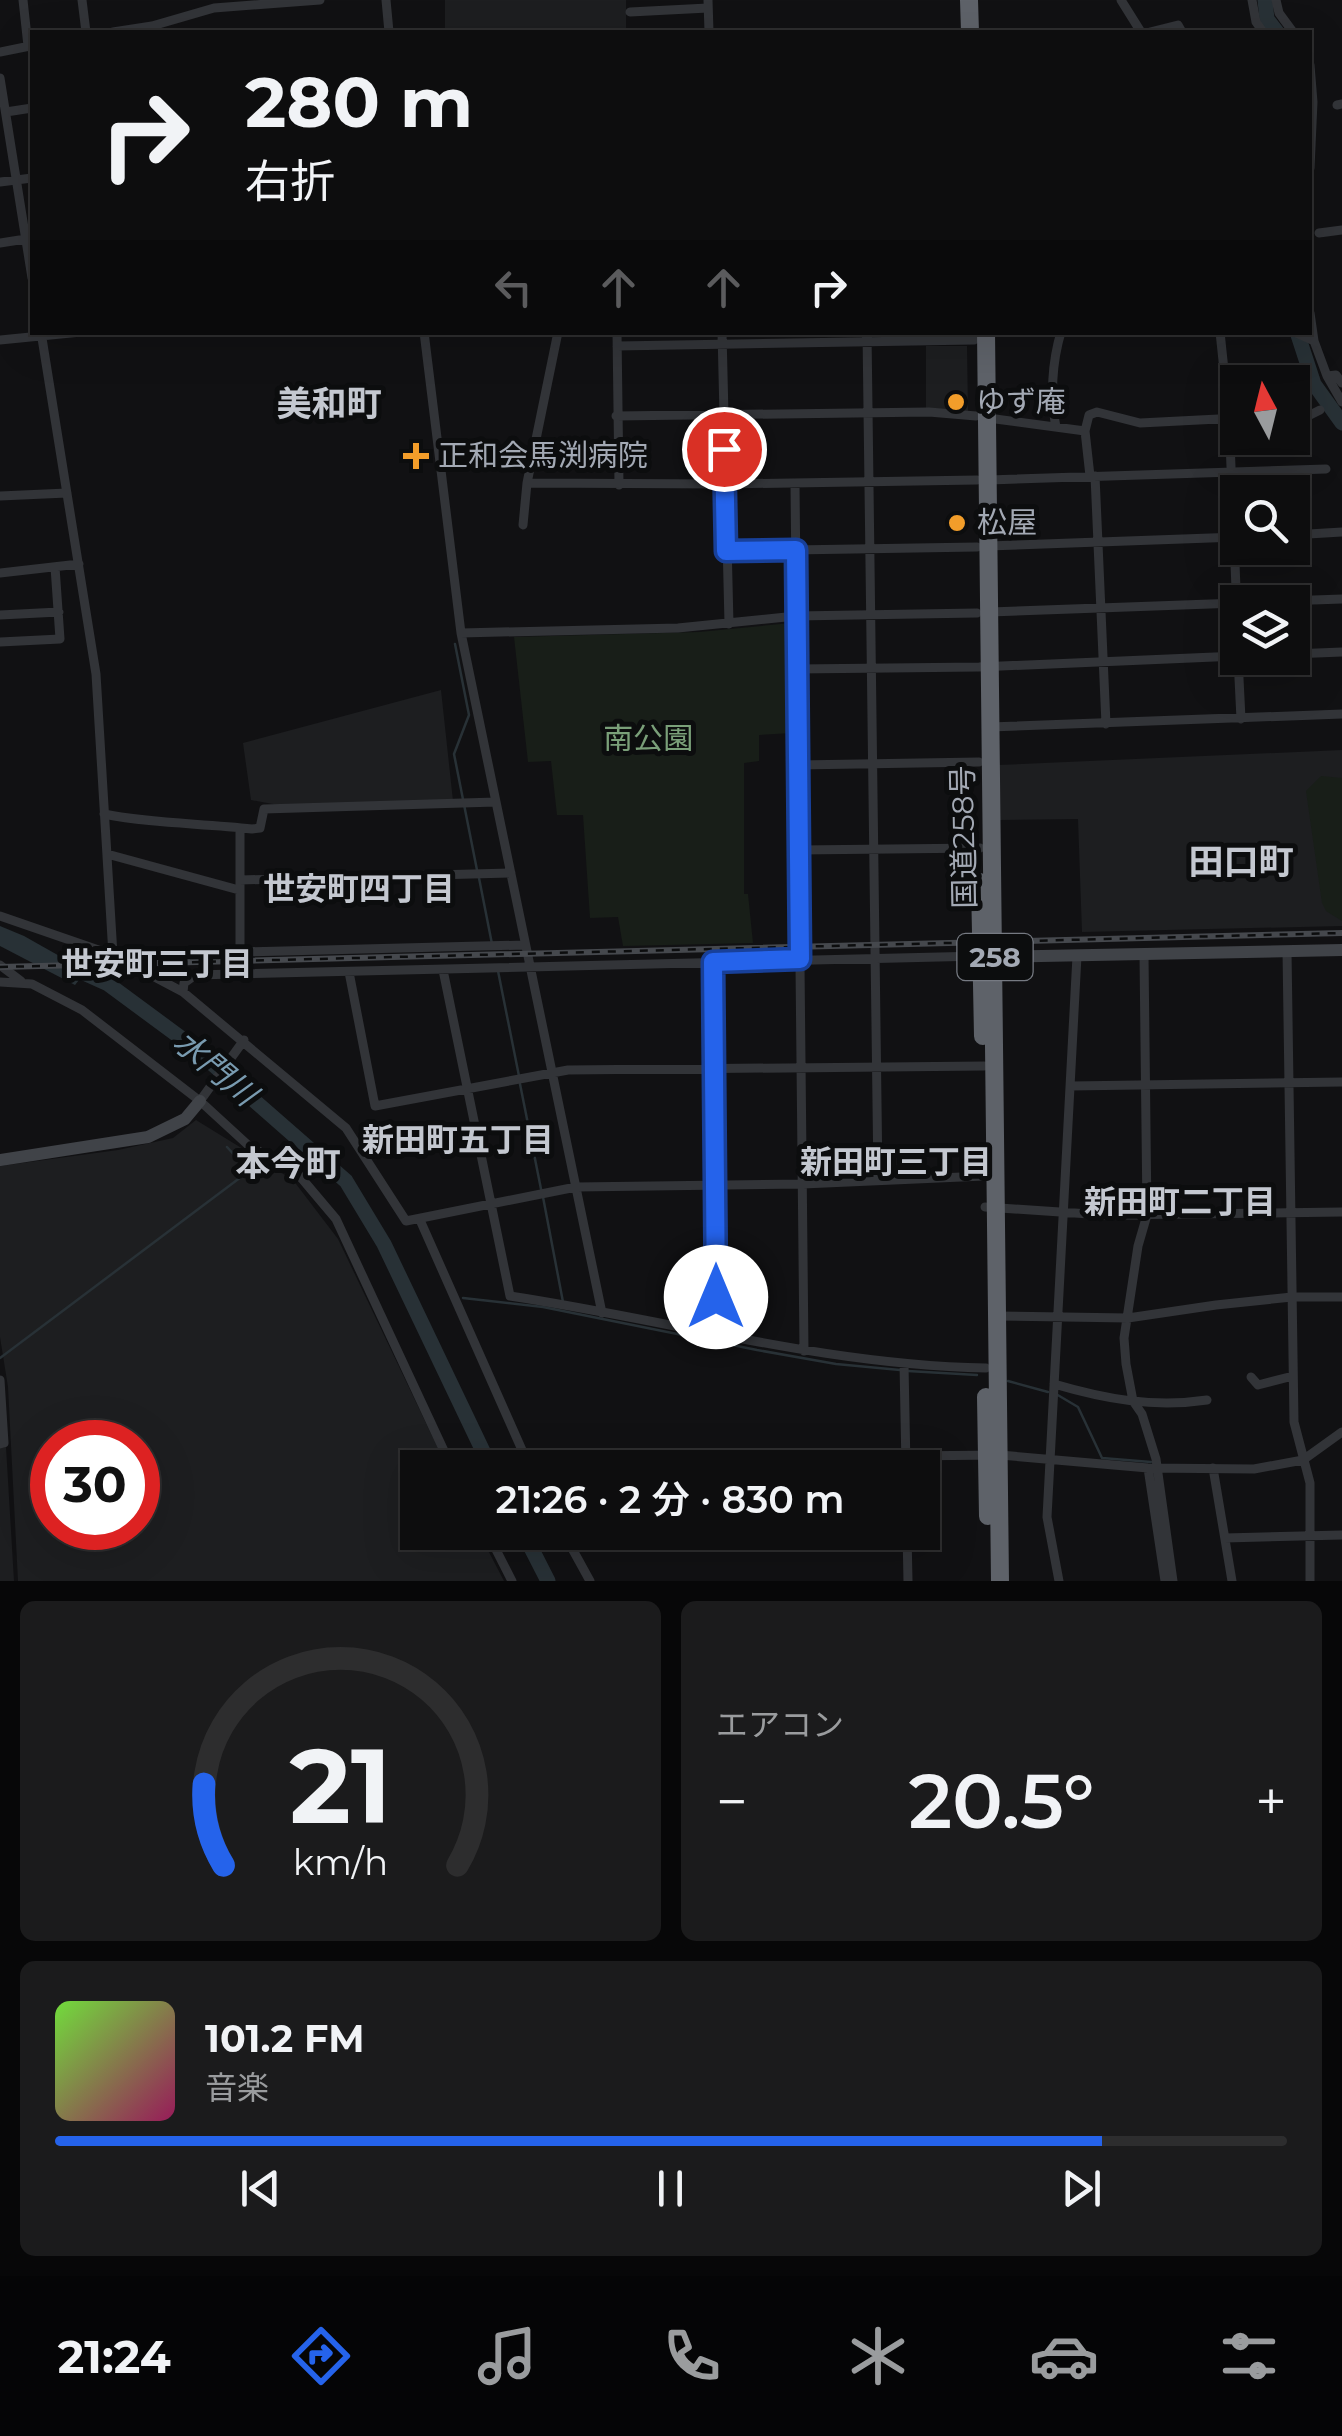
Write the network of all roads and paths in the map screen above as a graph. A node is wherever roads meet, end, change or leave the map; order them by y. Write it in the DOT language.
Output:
graph roads {
  1 [pos="23,0"];
  2 [pos="82,0"];
  3 [pos="320,0"];
  4 [pos="386,0"];
  5 [pos="969,0"];
  6 [pos="979,0"];
  7 [pos="1121,0"];
  8 [pos="1252,0"];
  9 [pos="1276,0"];
  10 [pos="267,2"];
  11 [pos="708,4"];
  12 [pos="630,12"];
  13 [pos="168,22"];
  14 [pos="86,30"];
  15 [pos="134,30"];
  16 [pos="174,30"];
  17 [pos="389,30"];
  18 [pos="709,30"];
  19 [pos="970,30"];
  20 [pos="980,30"];
  21 [pos="1140,30"];
  22 [pos="1158,30"];
  23 [pos="1181,30"];
  24 [pos="1262,30"];
  25 [pos="1291,30"];
  26 [pos="30,46"];
  27 [pos="0,52"];
  28 [pos="0,78"];
  29 [pos="1312,90"];
  30 [pos="30,108"];
  31 [pos="6,112"];
  32 [pos="1312,124"];
  33 [pos="30,178"];
  34 [pos="16,180"];
  35 [pos="0,182"];
  36 [pos="1342,230"];
  37 [pos="1319,233"];
  38 [pos="29,238"];
  39 [pos="0,243"];
  40 [pos="1312,332"];
  41 [pos="35,335"];
  42 [pos="42,335"];
  43 [pos="424,335"];
  44 [pos="557,335"];
  45 [pos="617,335"];
  46 [pos="978,335"];
  47 [pos="1060,335"];
  48 [pos="1220,335"];
  49 [pos="1300,335"];
  50 [pos="867,337"];
  51 [pos="722,338"];
  52 [pos="0,340"];
  53 [pos="1313,341"];
  54 [pos="617,346"];
  55 [pos="1225,365"];
  56 [pos="1337,376"];
  57 [pos="1342,402"];
  58 [pos="1320,410"];
  59 [pos="868,412"];
  60 [pos="722,414"];
  61 [pos="1310,415"];
  62 [pos="616,416"];
  63 [pos="981,417"];
  64 [pos="1220,419"];
  65 [pos="1056,427"];
  66 [pos="1084,431"];
  67 [pos="1232,455"];
  68 [pos="1326,469"];
  69 [pos="1231,472"];
  70 [pos="1231,475"];
  71 [pos="1093,476"];
  72 [pos="982,480"];
  73 [pos="869,482"];
  74 [pos="527,483"];
  75 [pos="724,484"];
  76 [pos="795,484"];
  77 [pos="619,485"];
  78 [pos="68,493"];
  79 [pos="0,496"];
  80 [pos="523,526"];
  81 [pos="1342,532"];
  82 [pos="1310,533"];
  83 [pos="1220,538"];
  84 [pos="1098,542"];
  85 [pos="982,546"];
  86 [pos="871,549"];
  87 [pos="796,550"];
  88 [pos="726,551"];
  89 [pos="79,564"];
  90 [pos="55,567"];
  91 [pos="0,573"];
  92 [pos="1342,599"];
  93 [pos="1310,600"];
  94 [pos="1220,604"];
  95 [pos="1101,609"];
  96 [pos="59,612"];
  97 [pos="983,613"];
  98 [pos="0,615"];
  99 [pos="871,615"];
  100 [pos="796,616"];
  101 [pos="728,624"];
  102 [pos="461,633"];
  103 [pos="0,642"];
  104 [pos="1342,652"];
  105 [pos="1310,653"];
  106 [pos="1220,658"];
  107 [pos="1104,661"];
  108 [pos="984,667"];
  109 [pos="871,668"];
  110 [pos="797,669"];
  111 [pos="1239,675"];
  112 [pos="1342,714"];
  113 [pos="1241,719"];
  114 [pos="1106,724"];
  115 [pos="990,727"];
  116 [pos="980,762"];
  117 [pos="872,764"];
  118 [pos="798,765"];
  119 [pos="496,802"];
  120 [pos="104,814"];
  121 [pos="240,828"];
  122 [pos="980,848"];
  123 [pos="799,850"];
  124 [pos="874,850"];
  125 [pos="106,854"];
  126 [pos="511,873"];
  127 [pos="240,885"];
  128 [pos="0,916"];
  129 [pos="525,945"];
  130 [pos="1342,950"];
  131 [pos="1287,951"];
  132 [pos="113,955"];
  133 [pos="1077,956"];
  134 [pos="1144,956"];
  135 [pos="988,957"];
  136 [pos="875,958"];
  137 [pos="800,959"];
  138 [pos="713,962"];
  139 [pos="0,965"];
  140 [pos="530,968"];
  141 [pos="443,970"];
  142 [pos="348,972"];
  143 [pos="21,981"];
  144 [pos="0,982"];
  145 [pos="183,992"];
  146 [pos="243,1042"];
  147 [pos="984,1066"];
  148 [pos="876,1067"];
  149 [pos="714,1068"];
  150 [pos="802,1068"];
  151 [pos="552,1072"];
  152 [pos="1290,1082"];
  153 [pos="1342,1082"];
  154 [pos="1145,1084"];
  155 [pos="1071,1086"];
  156 [pos="466,1088"];
  157 [pos="203,1098"];
  158 [pos="0,1160"];
  159 [pos="984,1176"];
  160 [pos="878,1180"];
  161 [pos="716,1184"];
  162 [pos="804,1184"];
  163 [pos="576,1187"];
  164 [pos="490,1205"];
  165 [pos="990,1207"];
  166 [pos="1062,1212"];
  167 [pos="1342,1212"];
  168 [pos="1290,1213"];
  169 [pos="1147,1215"];
  170 [pos="420,1220"];
  171 [pos="1342,1297"];
  172 [pos="1292,1298"];
  173 [pos="602,1313"];
  174 [pos="997,1316"];
  175 [pos="1056,1316"];
  176 [pos="1128,1318"];
  177 [pos="717,1335"];
  178 [pos="804,1352"];
  179 [pos="904,1364"];
  180 [pos="986,1368"];
  181 [pos="1293,1376"];
  182 [pos="1251,1377"];
  183 [pos="0,1380"];
  184 [pos="1054,1384"];
  185 [pos="1207,1400"];
  186 [pos="1133,1401"];
  187 [pos="1342,1432"];
  188 [pos="0,1444"];
  189 [pos="444,1450"];
  190 [pos="522,1450"];
  191 [pos="906,1450"];
  192 [pos="993,1455"];
  193 [pos="940,1459"];
  194 [pos="1304,1460"];
  195 [pos="1050,1462"];
  196 [pos="1153,1468"];
  197 [pos="1213,1468"];
  198 [pos="1342,1535"];
  199 [pos="1310,1536"];
  200 [pos="1225,1538"];
  201 [pos="496,1550"];
  202 [pos="573,1550"];
  203 [pos="908,1550"];
  204 [pos="512,1581"];
  205 [pos="590,1581"];
  206 [pos="908,1581"];
  207 [pos="989,1581"];
  208 [pos="1000,1581"];
  209 [pos="1059,1581"];
  210 [pos="1165,1581"];
  211 [pos="1173,1581"];
  212 [pos="1232,1581"];
  213 [pos="1310,1581"];
  1 -- 26 [label="street"];
  2 -- 14 [label="street"];
  3 -- 10 [label="street"];
  4 -- 17 [label="street"];
  5 -- 19 [label="highway"];
  6 -- 20 [label="highway"];
  7 -- 21 [label="street"];
  8 -- 24 [label="street"];
  9 -- 25 [label="street"];
  10 -- 13 [label="street"];
  11 -- 12 [label="street"];
  11 -- 18 [label="street"];
  13 -- 15 [label="street"];
  13 -- 16 [label="street"];
  22 -- 23 [label="street"];
  26 -- 27 [label="street"];
  28 -- 31 [label="street"];
  29 -- 32 [label="street"];
  30 -- 31 [label="street"];
  31 -- 34 [label="street"];
  33 -- 34 [label="street"];
  34 -- 35 [label="street"];
  34 -- 38 [label="street"];
  36 -- 37 [label="street"];
  38 -- 39 [label="street"];
  40 -- 53 [label="street"];
  41 -- 52 [label="street"];
  42 -- 78 [label="street"];
  43 -- 102 [label="street"];
  44 -- 74 [label="street"];
  45 -- 54 [label="street"];
  46 -- 50 [label="street"];
  46 -- 63 [label="highway, 国道258号 / 258"];
  47 -- 65 [label="street"];
  48 -- 55 [label="street"];
  49 -- 53 [label="street"];
  50 -- 51 [label="street"];
  50 -- 59 [label="street"];
  51 -- 54 [label="street"];
  51 -- 60 [label="street"];
  53 -- 56 [label="street"];
  54 -- 62 [label="street"];
  56 -- 57 [label="street"];
  58 -- 61 [label="street"];
  59 -- 60 [label="street"];
  59 -- 63 [label="street"];
  59 -- 73 [label="street"];
  60 -- 62 [label="street"];
  60 -- 75 [label="street"];
  62 -- 77 [label="street"];
  63 -- 65 [label="street"];
  63 -- 72 [label="highway, 国道258号 / 258"];
  64 -- 66 [label="street"];
  65 -- 66 [label="street"];
  66 -- 71 [label="street"];
  67 -- 69 [label="street"];
  68 -- 69 [label="street"];
  69 -- 70 [label="street"];
  69 -- 71 [label="street"];
  71 -- 72 [label="street"];
  71 -- 84 [label="street"];
  72 -- 73 [label="street"];
  72 -- 85 [label="highway, 国道258号 / 258"];
  73 -- 76 [label="street"];
  73 -- 86 [label="street"];
  74 -- 77 [label="street"];
  74 -- 80 [label="street"];
  75 -- 76 [label="street"];
  75 -- 77 [label="street"];
  75 -- 88 [label="street"];
  76 -- 87 [label="street"];
  78 -- 79 [label="street"];
  78 -- 89 [label="street"];
  81 -- 82 [label="street"];
  83 -- 84 [label="street"];
  84 -- 85 [label="street"];
  84 -- 95 [label="street"];
  85 -- 86 [label="street"];
  85 -- 97 [label="highway, 国道258号 / 258"];
  86 -- 87 [label="street"];
  86 -- 99 [label="street"];
  87 -- 88 [label="street"];
  87 -- 100 [label="street"];
  88 -- 101 [label="street"];
  89 -- 90 [label="street"];
  89 -- 120 [label="street"];
  90 -- 91 [label="street"];
  90 -- 96 [label="street"];
  92 -- 93 [label="street"];
  94 -- 95 [label="street"];
  95 -- 97 [label="street"];
  95 -- 107 [label="street"];
  96 -- 98 [label="street"];
  96 -- 103 [label="street"];
  97 -- 99 [label="street"];
  97 -- 108 [label="highway, 国道258号 / 258"];
  99 -- 100 [label="street"];
  99 -- 109 [label="street"];
  100 -- 101 [label="street"];
  100 -- 110 [label="street"];
  101 -- 102 [label="street"];
  102 -- 119 [label="street"];
  104 -- 105 [label="street"];
  106 -- 107 [label="street"];
  107 -- 108 [label="street"];
  107 -- 114 [label="street"];
  108 -- 109 [label="street"];
  108 -- 115 [label="highway, 国道258号 / 258"];
  108 -- 116 [label="highway, 国道258号 / 258"];
  109 -- 110 [label="street"];
  109 -- 117 [label="street"];
  110 -- 118 [label="street"];
  111 -- 113 [label="street"];
  112 -- 113 [label="street"];
  113 -- 114 [label="street"];
  114 -- 115 [label="street"];
  115 -- 135 [label="highway, 国道258号 / 258"];
  116 -- 117 [label="street"];
  116 -- 122 [label="highway, 国道258号 / 258"];
  117 -- 118 [label="street"];
  117 -- 124 [label="street"];
  118 -- 123 [label="street"];
  119 -- 121 [label="street"];
  119 -- 126 [label="street"];
  120 -- 121 [label="street"];
  120 -- 125 [label="street"];
  121 -- 127 [label="street"];
  122 -- 124 [label="street"];
  122 -- 135 [label="highway, 国道258号 / 258"];
  123 -- 124 [label="street"];
  123 -- 137 [label="street"];
  124 -- 136 [label="street"];
  125 -- 127 [label="street"];
  125 -- 132 [label="street"];
  126 -- 127 [label="street"];
  126 -- 129 [label="street"];
  127 -- 129 [label="street"];
  128 -- 132 [label="street"];
  129 -- 140 [label="street"];
  130 -- 131 [label="street"];
  131 -- 134 [label="street"];
  131 -- 152 [label="street"];
  132 -- 145 [label="street"];
  133 -- 134 [label="street"];
  133 -- 135 [label="street"];
  133 -- 155 [label="street"];
  134 -- 154 [label="street"];
  135 -- 136 [label="street"];
  135 -- 147 [label="highway, 国道258号 / 258"];
  135 -- 165 [label="highway, 国道258号 / 258"];
  136 -- 137 [label="street"];
  136 -- 148 [label="street"];
  137 -- 138 [label="street"];
  137 -- 150 [label="street"];
  138 -- 140 [label="street"];
  138 -- 149 [label="street"];
  139 -- 143 [label="street"];
  140 -- 141 [label="street"];
  140 -- 151 [label="street"];
  141 -- 142 [label="street"];
  141 -- 156 [label="street"];
  142 -- 145 [label="street"];
  142 -- 156 [label="street"];
  143 -- 144 [label="street"];
  143 -- 157 [label="street"];
  145 -- 146 [label="street"];
  146 -- 157 [label="street"];
  146 -- 170 [label="street"];
  147 -- 148 [label="street"];
  147 -- 159 [label="highway, 国道258号 / 258"];
  148 -- 150 [label="street"];
  148 -- 160 [label="street"];
  149 -- 150 [label="street"];
  149 -- 151 [label="street"];
  149 -- 161 [label="street"];
  150 -- 162 [label="street"];
  151 -- 156 [label="street"];
  151 -- 163 [label="street"];
  152 -- 153 [label="street"];
  152 -- 154 [label="street"];
  152 -- 168 [label="street"];
  154 -- 155 [label="street"];
  154 -- 169 [label="street"];
  155 -- 166 [label="street"];
  156 -- 164 [label="street"];
  157 -- 158 [label="street"];
  157 -- 189 [label="street"];
  159 -- 160 [label="street"];
  159 -- 165 [label="highway, 国道258号 / 258"];
  160 -- 162 [label="street"];
  161 -- 162 [label="street"];
  161 -- 163 [label="street"];
  161 -- 177 [label="street"];
  162 -- 178 [label="street"];
  163 -- 164 [label="street"];
  163 -- 173 [label="street"];
  164 -- 170 [label="street"];
  164 -- 173 [label="street"];
  165 -- 166 [label="street"];
  165 -- 174 [label="highway, 国道258号 / 258"];
  165 -- 180 [label="highway, 国道258号 / 258"];
  166 -- 169 [label="street"];
  166 -- 175 [label="street"];
  167 -- 168 [label="street"];
  168 -- 169 [label="street"];
  168 -- 172 [label="street"];
  169 -- 176 [label="street"];
  170 -- 190 [label="street"];
  171 -- 172 [label="street"];
  172 -- 176 [label="street"];
  172 -- 181 [label="street"];
  173 -- 177 [label="street"];
  174 -- 175 [label="street"];
  174 -- 192 [label="highway, 国道258号 / 258"];
  175 -- 176 [label="street"];
  175 -- 184 [label="street"];
  176 -- 186 [label="street"];
  177 -- 178 [label="street"];
  178 -- 179 [label="street"];
  179 -- 180 [label="street"];
  179 -- 191 [label="street"];
  180 -- 192 [label="highway, 国道258号 / 258"];
  181 -- 182 [label="street"];
  181 -- 194 [label="street"];
  183 -- 188 [label="street"];
  184 -- 186 [label="street"];
  184 -- 195 [label="street"];
  185 -- 186 [label="street"];
  186 -- 196 [label="street"];
  187 -- 194 [label="street"];
  192 -- 193 [label="street"];
  192 -- 195 [label="street"];
  192 -- 207 [label="highway, 国道258号 / 258"];
  192 -- 208 [label="highway, 国道258号 / 258"];
  194 -- 197 [label="street"];
  194 -- 199 [label="street"];
  195 -- 196 [label="street"];
  195 -- 209 [label="street"];
  196 -- 197 [label="street"];
  196 -- 210 [label="street"];
  196 -- 211 [label="street"];
  197 -- 200 [label="street"];
  198 -- 199 [label="street"];
  199 -- 200 [label="street"];
  199 -- 213 [label="street"];
  200 -- 212 [label="street"];
  201 -- 204 [label="street"];
  202 -- 205 [label="street"];
  203 -- 206 [label="street"];
}
